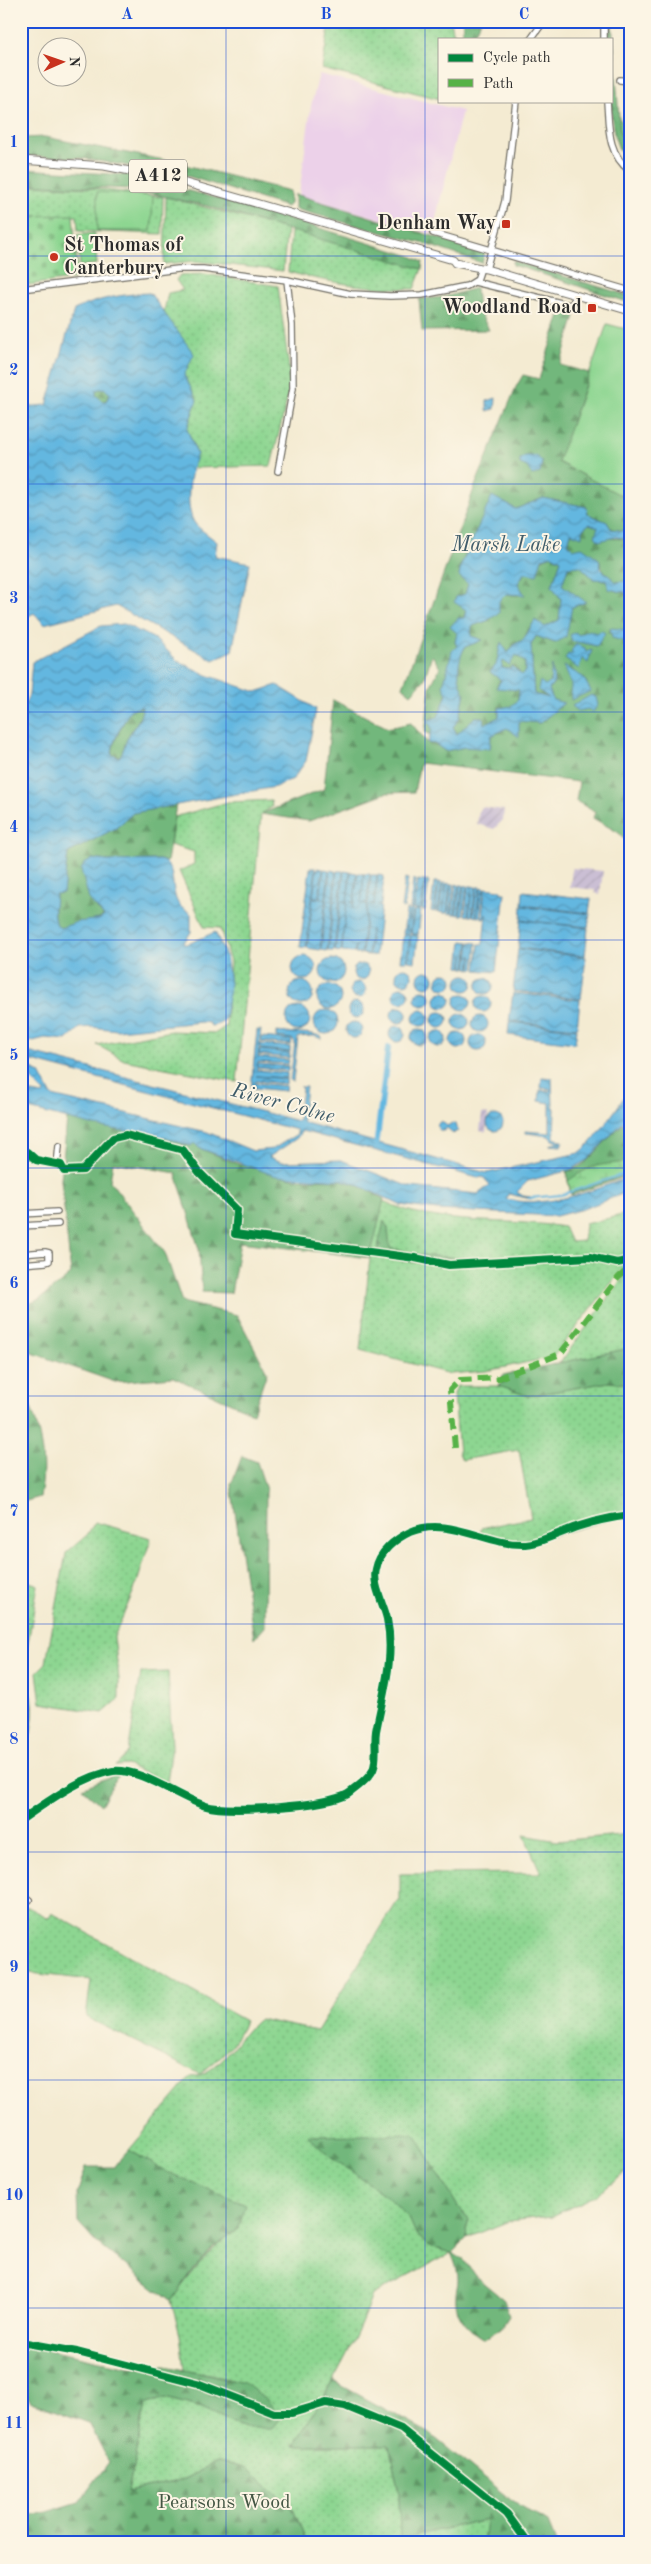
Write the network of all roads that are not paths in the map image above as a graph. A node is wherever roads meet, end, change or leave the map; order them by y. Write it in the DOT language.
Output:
graph roads {
  1 [pos="544,21"];
  2 [pos="604,21"];
  3 [pos="532,38"];
  4 [pos="604,38"];
  5 [pos="620,80"];
  6 [pos="630,81"];
  7 [pos="516,102"];
  8 [pos="607,102"];
  9 [pos="21,160"];
  10 [pos="630,171"];
  11 [pos="433,233"];
  12 [pos="491,251"];
  13 [pos="483,268"];
  14 [pos="287,280"];
  15 [pos="475,282"];
  16 [pos="21,289"];
  17 [pos="630,291"];
  18 [pos="576,296"];
  19 [pos="630,311"];
  20 [pos="278,471"];
  21 [pos="59,1146"];
  22 [pos="21,1150"];
  23 [pos="57,1212"];
  24 [pos="21,1214"];
  25 [pos="58,1224"];
  26 [pos="21,1226"];
  27 [pos="21,1254"];
  28 [pos="21,1264"];
  29 [pos="630,1515"];
  30 [pos="21,1820"];
  31 [pos="21,1894"];
  32 [pos="29,1900"];
  33 [pos="21,2342"];
  34 [pos="528,2543"];
  1 -- 3 [label="street"];
  2 -- 4 [label="street"];
  5 -- 6 [label="street"];
  7 -- 12 [label="street"];
  8 -- 10 [label="street"];
  9 -- 13 [label="main road, A412"];
  11 -- 12 [label="street"];
  12 -- 13 [label="street"];
  12 -- 17 [label="street"];
  13 -- 15 [label="street"];
  13 -- 18 [label="main road, A412"];
  14 -- 15 [label="street"];
  14 -- 16 [label="street"];
  14 -- 20 [label="street"];
  15 -- 18 [label="street"];
  18 -- 19 [label="main road, A412"];
  21 -- 22 [label="street"];
  23 -- 24 [label="street"];
  25 -- 26 [label="street"];
  27 -- 28 [label="street"];
  29 -- 30 [label="street"];
  31 -- 32 [label="street"];
  33 -- 34 [label="street"];
}
